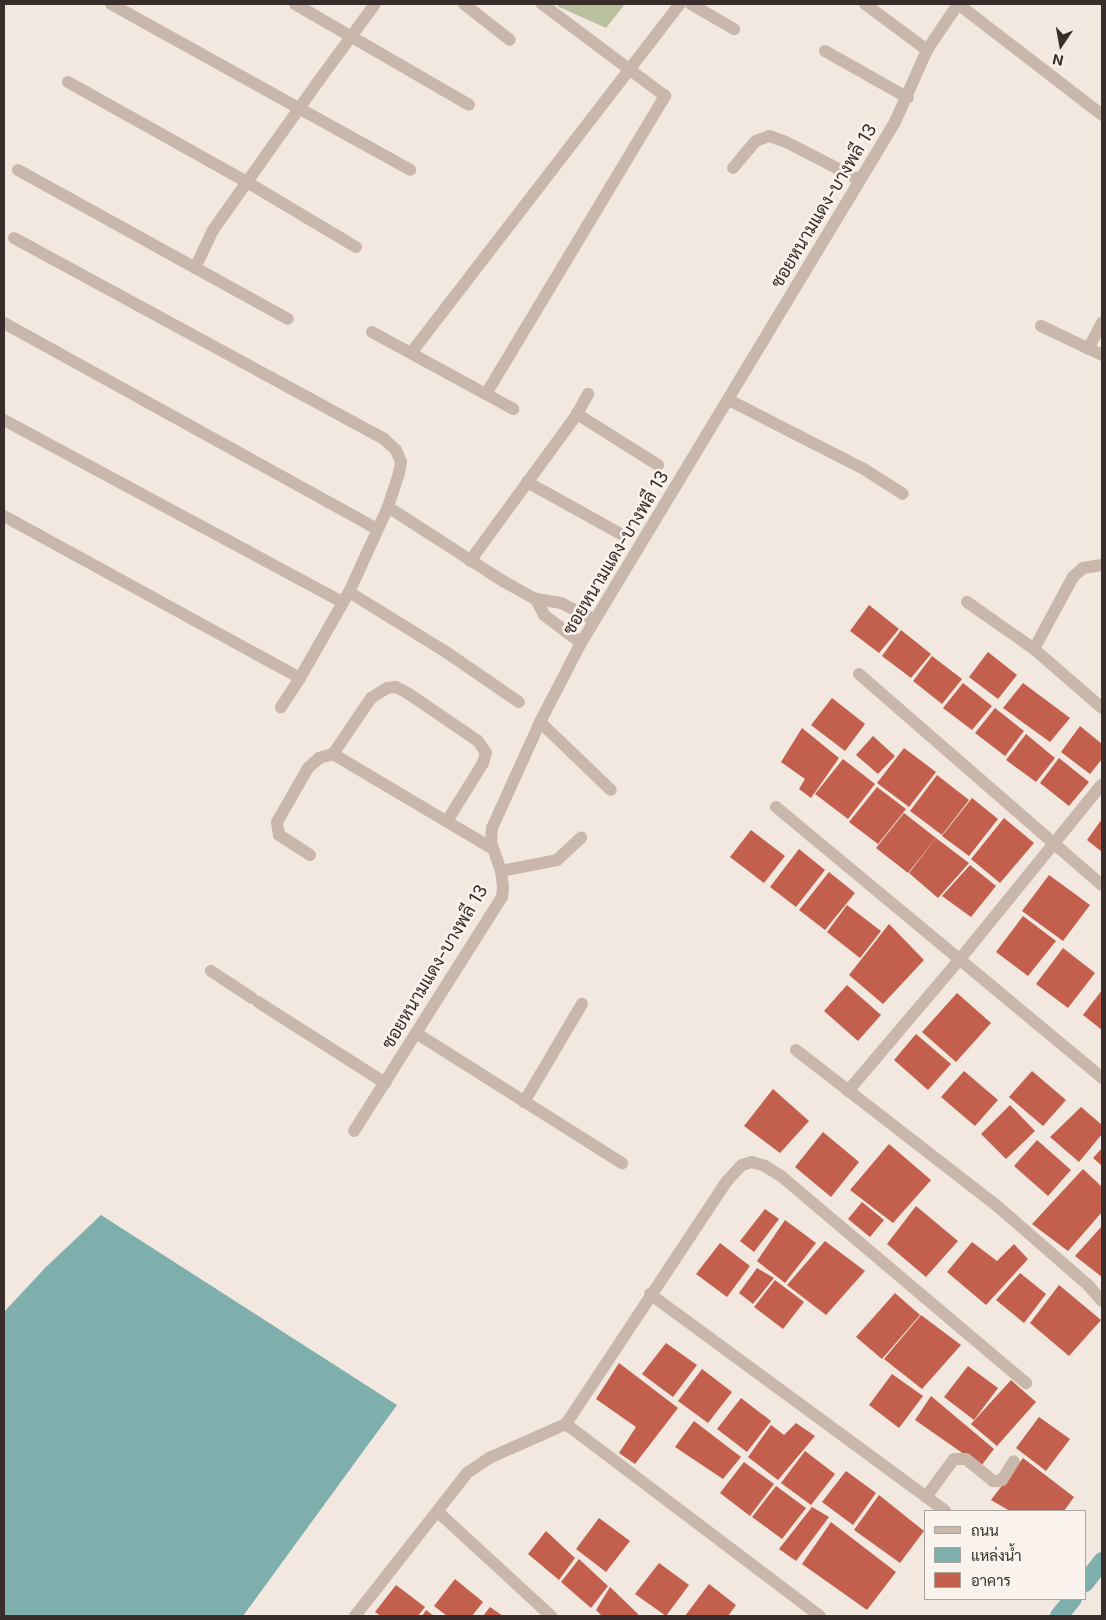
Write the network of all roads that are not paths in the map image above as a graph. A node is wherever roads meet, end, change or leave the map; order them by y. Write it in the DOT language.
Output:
graph roads {
  1 [pos="111,4"];
  2 [pos="295,4"];
  3 [pos="375,4"];
  4 [pos="464,4"];
  5 [pos="542,4"];
  6 [pos="680,4"];
  7 [pos="691,4"];
  8 [pos="865,4"];
  9 [pos="958,4"];
  10 [pos="734,29"];
  11 [pos="351,36"];
  12 [pos="510,40"];
  13 [pos="927,50"];
  14 [pos="825,51"];
  15 [pos="628,69"];
  16 [pos="68,82"];
  17 [pos="908,98"];
  18 [pos="470,105"];
  19 [pos="298,109"];
  20 [pos="1102,115"];
  21 [pos="733,168"];
  22 [pos="18,170"];
  23 [pos="410,170"];
  24 [pos="860,180"];
  25 [pos="247,182"];
  26 [pos="14,238"];
  27 [pos="356,247"];
  28 [pos="195,268"];
  29 [pos="288,318"];
  30 [pos="4,323"];
  31 [pos="1102,323"];
  32 [pos="1041,326"];
  33 [pos="372,332"];
  34 [pos="1088,349"];
  35 [pos="411,353"];
  36 [pos="1102,355"];
  37 [pos="486,394"];
  38 [pos="588,394"];
  39 [pos="729,400"];
  40 [pos="513,409"];
  41 [pos="577,414"];
  42 [pos="4,420"];
  43 [pos="658,464"];
  44 [pos="527,482"];
  45 [pos="903,494"];
  46 [pos="388,506"];
  47 [pos="4,516"];
  48 [pos="377,529"];
  49 [pos="621,534"];
  50 [pos="470,561"];
  51 [pos="1102,565"];
  52 [pos="346,597"];
  53 [pos="536,599"];
  54 [pos="968,602"];
  55 [pos="594,620"];
  56 [pos="581,643"];
  57 [pos="1034,650"];
  58 [pos="859,674"];
  59 [pos="300,678"];
  60 [pos="519,702"];
  61 [pos="281,707"];
  62 [pos="1102,708"];
  63 [pos="540,722"];
  64 [pos="333,754"];
  65 [pos="1102,784"];
  66 [pos="610,790"];
  67 [pos="776,807"];
  68 [pos="447,821"];
  69 [pos="581,838"];
  70 [pos="1053,843"];
  71 [pos="493,849"];
  72 [pos="310,855"];
  73 [pos="501,871"];
  74 [pos="1102,884"];
  75 [pos="960,959"];
  76 [pos="211,970"];
  77 [pos="582,1004"];
  78 [pos="416,1033"];
  79 [pos="796,1050"];
  80 [pos="1102,1078"];
  81 [pos="385,1082"];
  82 [pos="848,1091"];
  83 [pos="524,1102"];
  84 [pos="354,1131"];
  85 [pos="622,1163"];
  86 [pos="650,1294"];
  87 [pos="1102,1301"];
  88 [pos="1026,1383"];
  89 [pos="566,1424"];
  90 [pos="1014,1461"];
  91 [pos="926,1497"];
  92 [pos="944,1510"];
  93 [pos="438,1512"];
  94 [pos="355,1616"];
  95 [pos="551,1616"];
  96 [pos="820,1616"];
  1 -- 19 [label="street"];
  2 -- 11 [label="street"];
  3 -- 11 [label="street"];
  4 -- 12 [label="street"];
  5 -- 15 [label="street"];
  6 -- 15 [label="street"];
  7 -- 10 [label="street"];
  8 -- 13 [label="street"];
  9 -- 13 [label="street, ซอยหนามแดง-บางพลี 13"];
  9 -- 20 [label="street"];
  11 -- 18 [label="street"];
  11 -- 19 [label="street"];
  13 -- 17 [label="street, ซอยหนามแดง-บางพลี 13"];
  14 -- 17 [label="street"];
  15 -- 35 [label="street"];
  15 -- 37 [label="street"];
  16 -- 25 [label="street"];
  17 -- 24 [label="street, ซอยหนามแดง-บางพลี 13"];
  19 -- 23 [label="street"];
  19 -- 25 [label="street"];
  21 -- 24 [label="street"];
  22 -- 28 [label="street"];
  24 -- 39 [label="street, ซอยหนามแดง-บางพลี 13"];
  25 -- 27 [label="street"];
  25 -- 28 [label="street"];
  26 -- 46 [label="street"];
  28 -- 29 [label="street"];
  30 -- 48 [label="street"];
  31 -- 34 [label="street"];
  32 -- 34 [label="street"];
  33 -- 35 [label="street"];
  34 -- 36 [label="street"];
  35 -- 37 [label="street"];
  37 -- 40 [label="street"];
  38 -- 41 [label="street"];
  39 -- 45 [label="street"];
  39 -- 55 [label="street, ซอยหนามแดง-บางพลี 13"];
  41 -- 43 [label="street"];
  41 -- 44 [label="street"];
  42 -- 52 [label="street"];
  44 -- 49 [label="street"];
  44 -- 50 [label="street"];
  46 -- 48 [label="street"];
  46 -- 50 [label="street"];
  47 -- 59 [label="street"];
  48 -- 52 [label="street"];
  50 -- 53 [label="street"];
  51 -- 57 [label="street"];
  52 -- 59 [label="street"];
  52 -- 60 [label="street"];
  53 -- 55 [label="street"];
  53 -- 56 [label="street"];
  54 -- 57 [label="street"];
  55 -- 56 [label="street, ซอยหนามแดง-บางพลี 13"];
  56 -- 63 [label="street, ซอยหนามแดง-บางพลี 13"];
  57 -- 62 [label="street"];
  58 -- 70 [label="street"];
  59 -- 61 [label="street"];
  63 -- 66 [label="street"];
  63 -- 71 [label="street, ซอยหนามแดง-บางพลี 13"];
  64 -- 68 [label="street"];
  64 -- 68 [label="street"];
  64 -- 72 [label="street"];
  65 -- 70 [label="street"];
  67 -- 75 [label="street"];
  68 -- 71 [label="street"];
  69 -- 73 [label="street"];
  70 -- 74 [label="street"];
  70 -- 75 [label="street"];
  71 -- 73 [label="street, ซอยหนามแดง-บางพลี 13"];
  73 -- 78 [label="street, ซอยหนามแดง-บางพลี 13"];
  75 -- 80 [label="street"];
  75 -- 82 [label="street"];
  76 -- 81 [label="street"];
  77 -- 83 [label="street"];
  78 -- 81 [label="street, ซอยหนามแดง-บางพลี 13"];
  78 -- 83 [label="street"];
  79 -- 82 [label="street"];
  81 -- 84 [label="street, ซอยหนามแดง-บางพลี 13"];
  82 -- 87 [label="street"];
  83 -- 85 [label="street"];
  86 -- 88 [label="street"];
  86 -- 89 [label="street"];
  86 -- 91 [label="street"];
  89 -- 93 [label="street"];
  89 -- 96 [label="street"];
  90 -- 91 [label="street"];
  91 -- 92 [label="street"];
  93 -- 94 [label="street"];
  93 -- 95 [label="street"];
}
